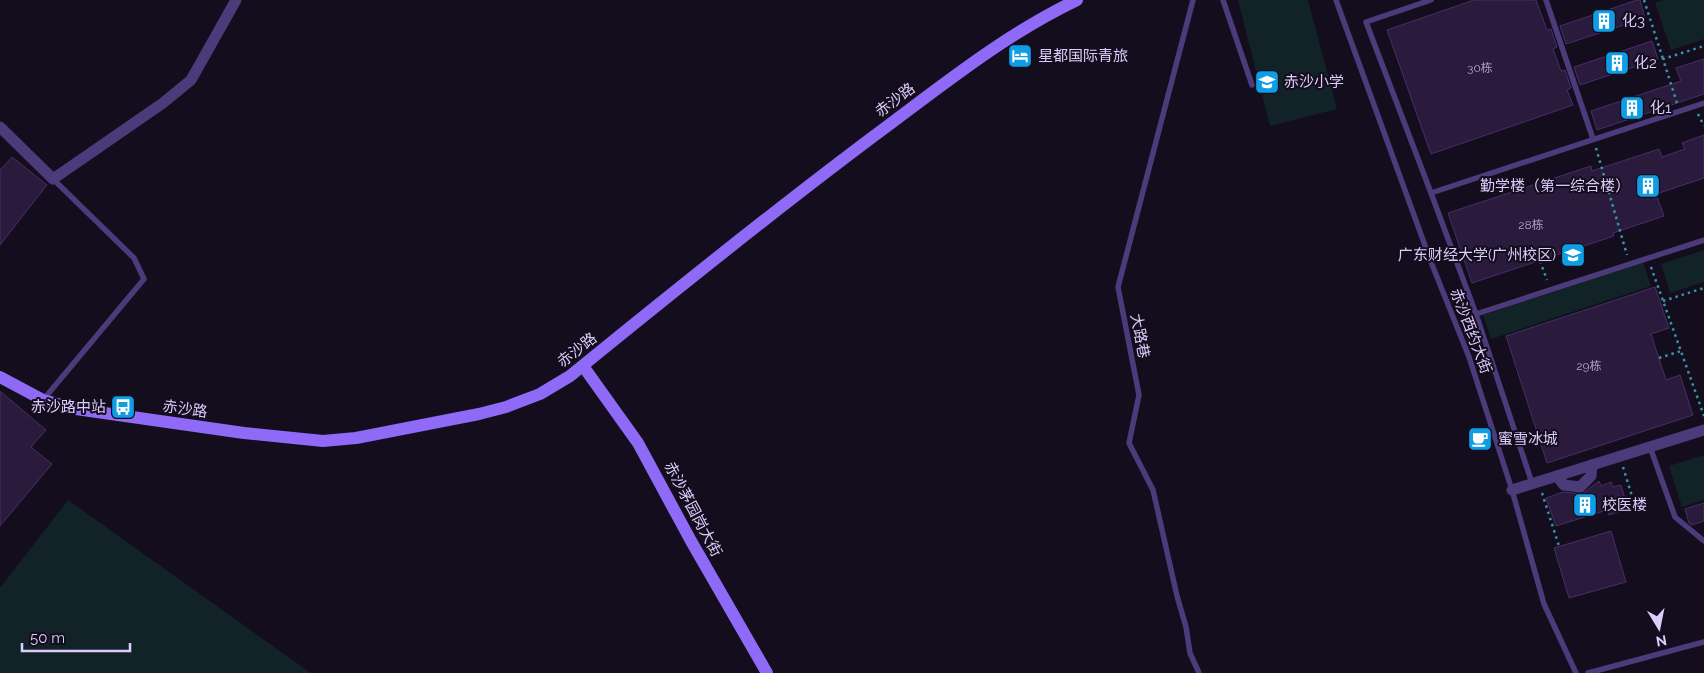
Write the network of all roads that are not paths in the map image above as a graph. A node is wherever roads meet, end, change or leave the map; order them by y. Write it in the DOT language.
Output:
graph roads {
  1 [pos="236,0"];
  2 [pos="1077,0"];
  3 [pos="1193,0"];
  4 [pos="1222,0"];
  5 [pos="1336,0"];
  6 [pos="1431,0"];
  7 [pos="1546,0"];
  8 [pos="1252,86"];
  9 [pos="1704,103"];
  10 [pos="0,127"];
  11 [pos="1593,139"];
  12 [pos="53,179"];
  13 [pos="1431,193"];
  14 [pos="1704,240"];
  15 [pos="1476,314"];
  16 [pos="583,366"];
  17 [pos="0,377"];
  18 [pos="42,400"];
  19 [pos="1704,430"];
  20 [pos="1650,447"];
  21 [pos="1592,465"];
  22 [pos="1557,476"];
  23 [pos="1535,482"];
  24 [pos="1512,490"];
  25 [pos="1704,541"];
  26 [pos="1704,642"];
  27 [pos="767,673"];
  28 [pos="1199,673"];
  29 [pos="1576,673"];
  30 [pos="1588,673"];
  1 -- 12 [label="street"];
  2 -- 16 [label="street, 赤沙路"];
  3 -- 28 [label="lane, 大路巷"];
  4 -- 8 [label="lane"];
  5 -- 24 [label="lane, 赤沙西约大街"];
  6 -- 13 [label="lane"];
  7 -- 11 [label="lane"];
  9 -- 11 [label="lane"];
  10 -- 12 [label="street"];
  11 -- 13 [label="lane"];
  12 -- 18 [label="lane"];
  13 -- 15 [label="lane"];
  14 -- 15 [label="lane"];
  15 -- 23 [label="lane"];
  16 -- 18 [label="street, 赤沙路"];
  16 -- 27 [label="street, 赤沙茅园岗大街"];
  17 -- 18 [label="street, 赤沙路"];
  19 -- 20 [label="street"];
  20 -- 21 [label="street"];
  20 -- 25 [label="lane"];
  21 -- 22 [label="street"];
  21 -- 22 [label="street"];
  22 -- 23 [label="street"];
  23 -- 24 [label="street"];
  24 -- 29 [label="lane, 赤沙西约大街"];
  26 -- 30 [label="lane"];
}
